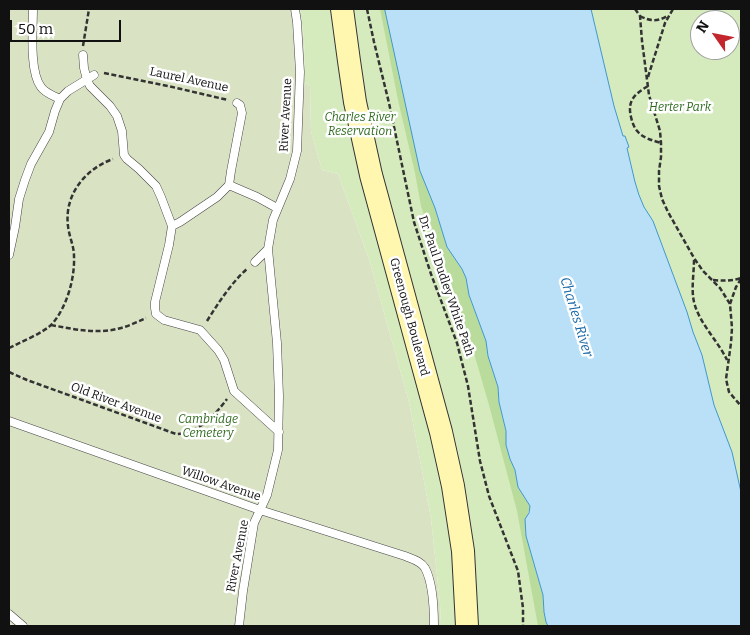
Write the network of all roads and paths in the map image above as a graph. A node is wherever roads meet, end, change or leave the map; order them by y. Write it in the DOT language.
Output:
graph roads {
  1 [pos="33,9"];
  2 [pos="89,9"];
  3 [pos="294,9"];
  4 [pos="342,9"];
  5 [pos="367,9"];
  6 [pos="635,9"];
  7 [pos="673,9"];
  8 [pos="668,15"];
  9 [pos="640,16"];
  10 [pos="83,55"];
  11 [pos="94,75"];
  12 [pos="647,78"];
  13 [pos="87,80"];
  14 [pos="648,86"];
  15 [pos="60,100"];
  16 [pos="237,103"];
  17 [pos="661,143"];
  18 [pos="124,155"];
  19 [pos="229,185"];
  20 [pos="277,208"];
  21 [pos="172,226"];
  22 [pos="268,249"];
  23 [pos="9,255"];
  24 [pos="694,258"];
  25 [pos="255,262"];
  26 [pos="741,279"];
  27 [pos="713,280"];
  28 [pos="730,304"];
  29 [pos="156,314"];
  30 [pos="51,325"];
  31 [pos="200,330"];
  32 [pos="9,348"];
  33 [pos="728,361"];
  34 [pos="9,372"];
  35 [pos="234,391"];
  36 [pos="741,406"];
  37 [pos="9,421"];
  38 [pos="279,432"];
  39 [pos="260,510"];
  40 [pos="10,619"];
  41 [pos="22,626"];
  42 [pos="239,626"];
  43 [pos="434,626"];
  44 [pos="468,626"];
  45 [pos="523,626"];
  1 -- 15 [label="lane"];
  2 -- 10 [label="path"];
  3 -- 20 [label="lane, River Avenue"];
  4 -- 44 [label="main road, Greenough Boulevard"];
  5 -- 45 [label="path, Dr. Paul Dudley White Path"];
  6 -- 9 [label="path"];
  7 -- 8 [label="path"];
  8 -- 9 [label="path"];
  8 -- 12 [label="path"];
  9 -- 12 [label="path"];
  10 -- 13 [label="lane"];
  11 -- 13 [label="lane"];
  11 -- 16 [label="path, Laurel Avenue"];
  12 -- 14 [label="path"];
  13 -- 15 [label="lane"];
  13 -- 18 [label="lane"];
  14 -- 17 [label="path"];
  14 -- 17 [label="path"];
  15 -- 23 [label="lane"];
  16 -- 19 [label="lane, Laurel Avenue"];
  17 -- 24 [label="path"];
  18 -- 21 [label="lane"];
  18 -- 30 [label="path"];
  19 -- 20 [label="lane"];
  19 -- 21 [label="lane"];
  20 -- 22 [label="lane, River Avenue"];
  21 -- 29 [label="lane"];
  22 -- 25 [label="lane"];
  22 -- 38 [label="lane, River Avenue"];
  24 -- 27 [label="path"];
  24 -- 33 [label="path"];
  25 -- 31 [label="path"];
  26 -- 27 [label="path"];
  26 -- 28 [label="path"];
  27 -- 28 [label="path"];
  28 -- 33 [label="path"];
  29 -- 30 [label="path"];
  29 -- 31 [label="lane"];
  30 -- 32 [label="path"];
  31 -- 35 [label="lane"];
  33 -- 36 [label="path"];
  34 -- 35 [label="path, Old River Avenue"];
  35 -- 38 [label="lane"];
  37 -- 39 [label="lane, Willow Avenue"];
  38 -- 39 [label="lane, River Avenue"];
  39 -- 42 [label="lane, River Avenue"];
  39 -- 43 [label="lane, Willow Avenue"];
  40 -- 41 [label="lane"];
}
